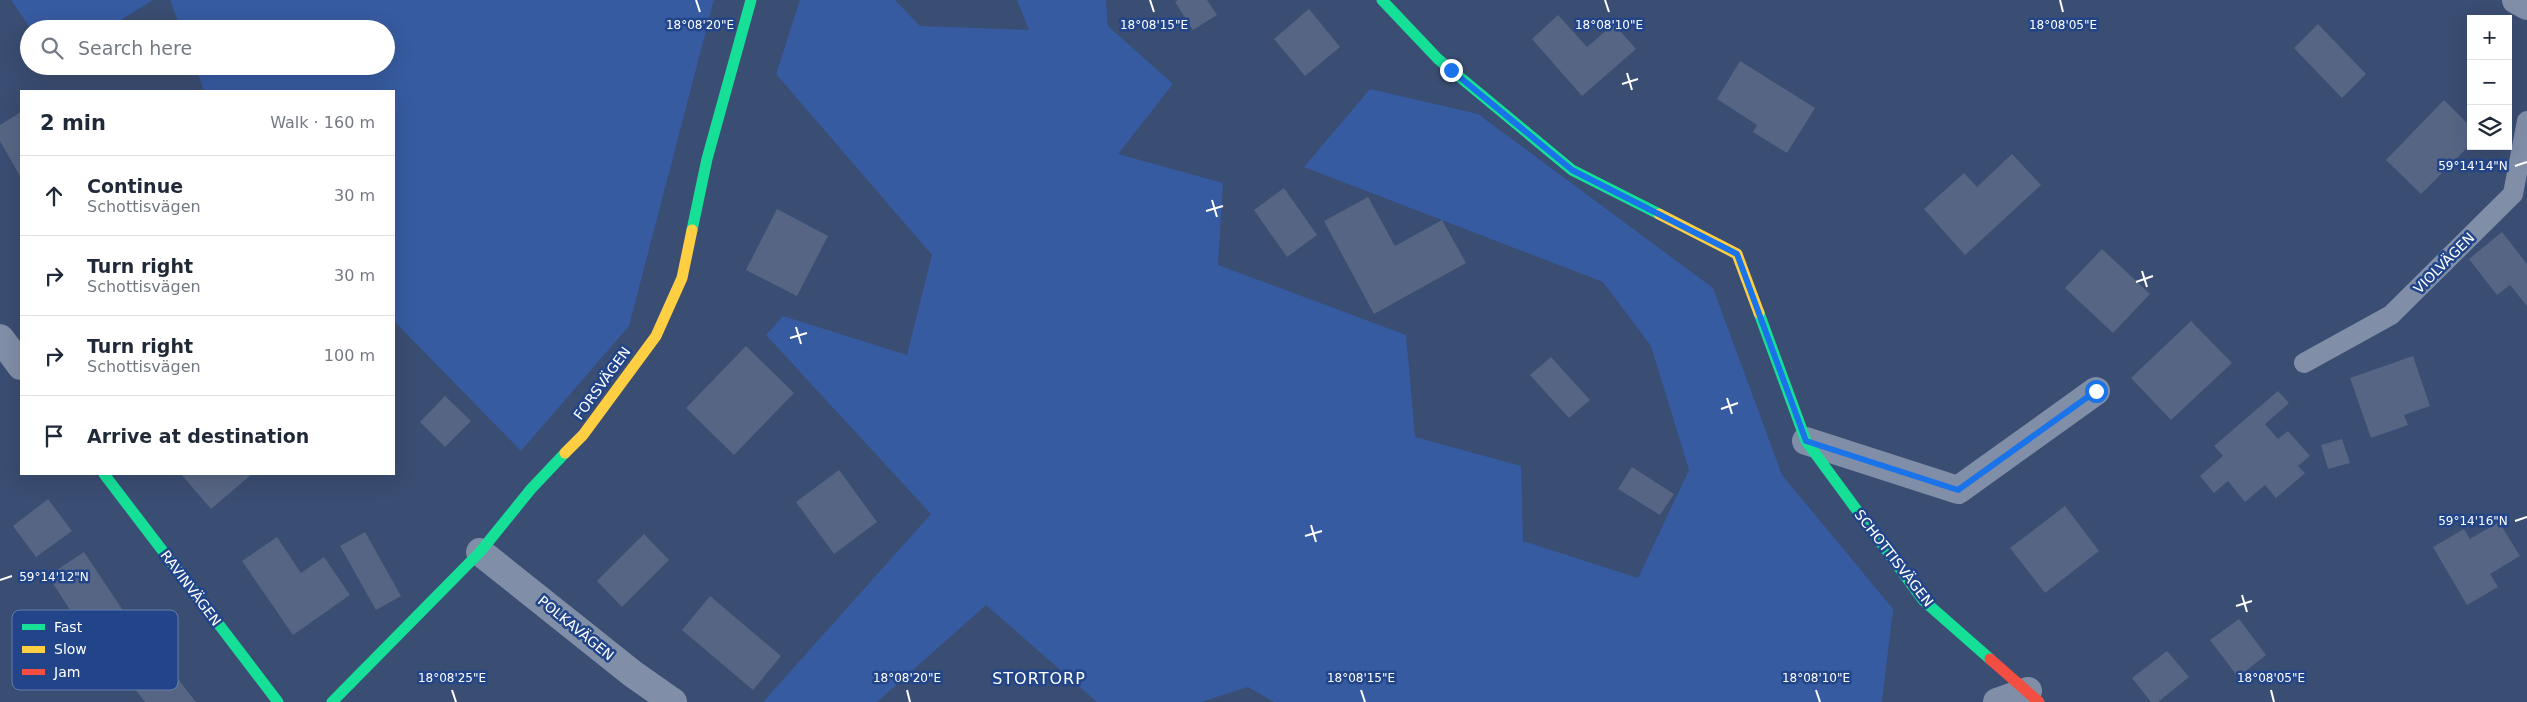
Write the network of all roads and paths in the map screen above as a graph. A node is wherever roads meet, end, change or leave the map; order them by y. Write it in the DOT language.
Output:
graph roads {
  1 [pos="750,0"];
  2 [pos="1382,0"];
  3 [pos="2516,0"];
  4 [pos="2527,6"];
  5 [pos="2527,120"];
  6 [pos="0,338"];
  7 [pos="2304,363"];
  8 [pos="20,365"];
  9 [pos="2096,391"];
  10 [pos="1806,441"];
  11 [pos="105,475"];
  12 [pos="480,552"];
  13 [pos="2034,697"];
  14 [pos="278,702"];
  15 [pos="332,702"];
  16 [pos="673,702"];
  17 [pos="1997,702"];
  1 -- 12 [label="street, FORSVÄGEN"];
  2 -- 10 [label="street, SCHOTTISVÄGEN"];
  3 -- 4 [label="street"];
  5 -- 7 [label="lane, VIOLVÄGEN"];
  6 -- 8 [label="street"];
  9 -- 10 [label="street"];
  10 -- 13 [label="street, SCHOTTISVÄGEN"];
  11 -- 14 [label="street, RAVINVÄGEN"];
  12 -- 15 [label="street, FORSVÄGEN"];
  12 -- 16 [label="street, POLKAVÄGEN"];
  13 -- 17 [label="street"];
}
